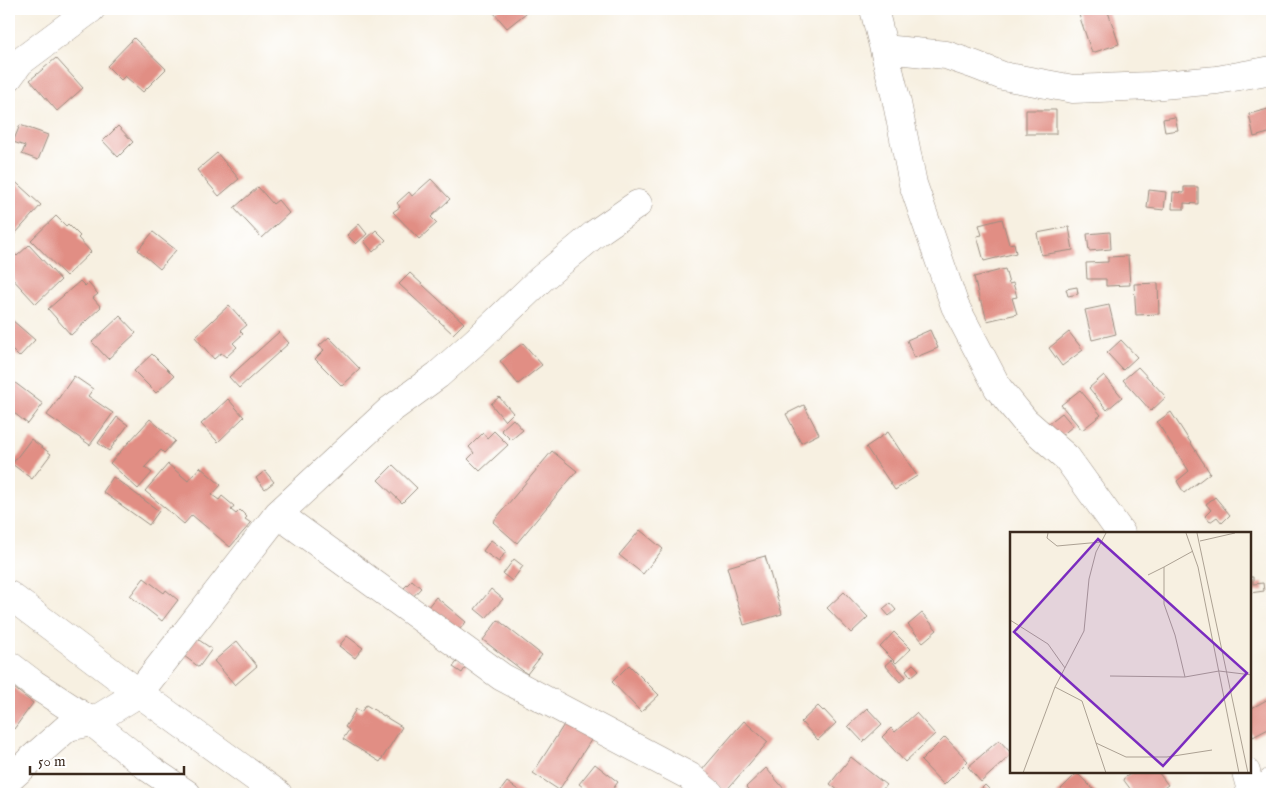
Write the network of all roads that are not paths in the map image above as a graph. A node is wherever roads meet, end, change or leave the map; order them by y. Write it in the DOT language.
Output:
graph roads {
  1 [pos="91,9"];
  2 [pos="874,9"];
  3 [pos="884,49"];
  4 [pos="1272,70"];
  5 [pos="9,76"];
  6 [pos="638,204"];
  7 [pos="278,514"];
  8 [pos="1120,532"];
  9 [pos="9,595"];
  10 [pos="9,665"];
  11 [pos="139,692"];
  12 [pos="92,722"];
  13 [pos="1246,773"];
  14 [pos="9,779"];
  15 [pos="1272,782"];
  16 [pos="187,794"];
  17 [pos="278,794"];
  18 [pos="710,794"];
  19 [pos="1252,794"];
  20 [pos="1259,794"];
  1 -- 5 [label="street"];
  2 -- 3 [label="street"];
  3 -- 4 [label="street"];
  3 -- 8 [label="street"];
  6 -- 7 [label="street"];
  7 -- 11 [label="street"];
  7 -- 18 [label="street"];
  9 -- 11 [label="street"];
  10 -- 12 [label="street"];
  11 -- 12 [label="street"];
  11 -- 17 [label="street"];
  12 -- 14 [label="street"];
  12 -- 16 [label="street"];
  13 -- 19 [label="street"];
  15 -- 20 [label="street"];
}
